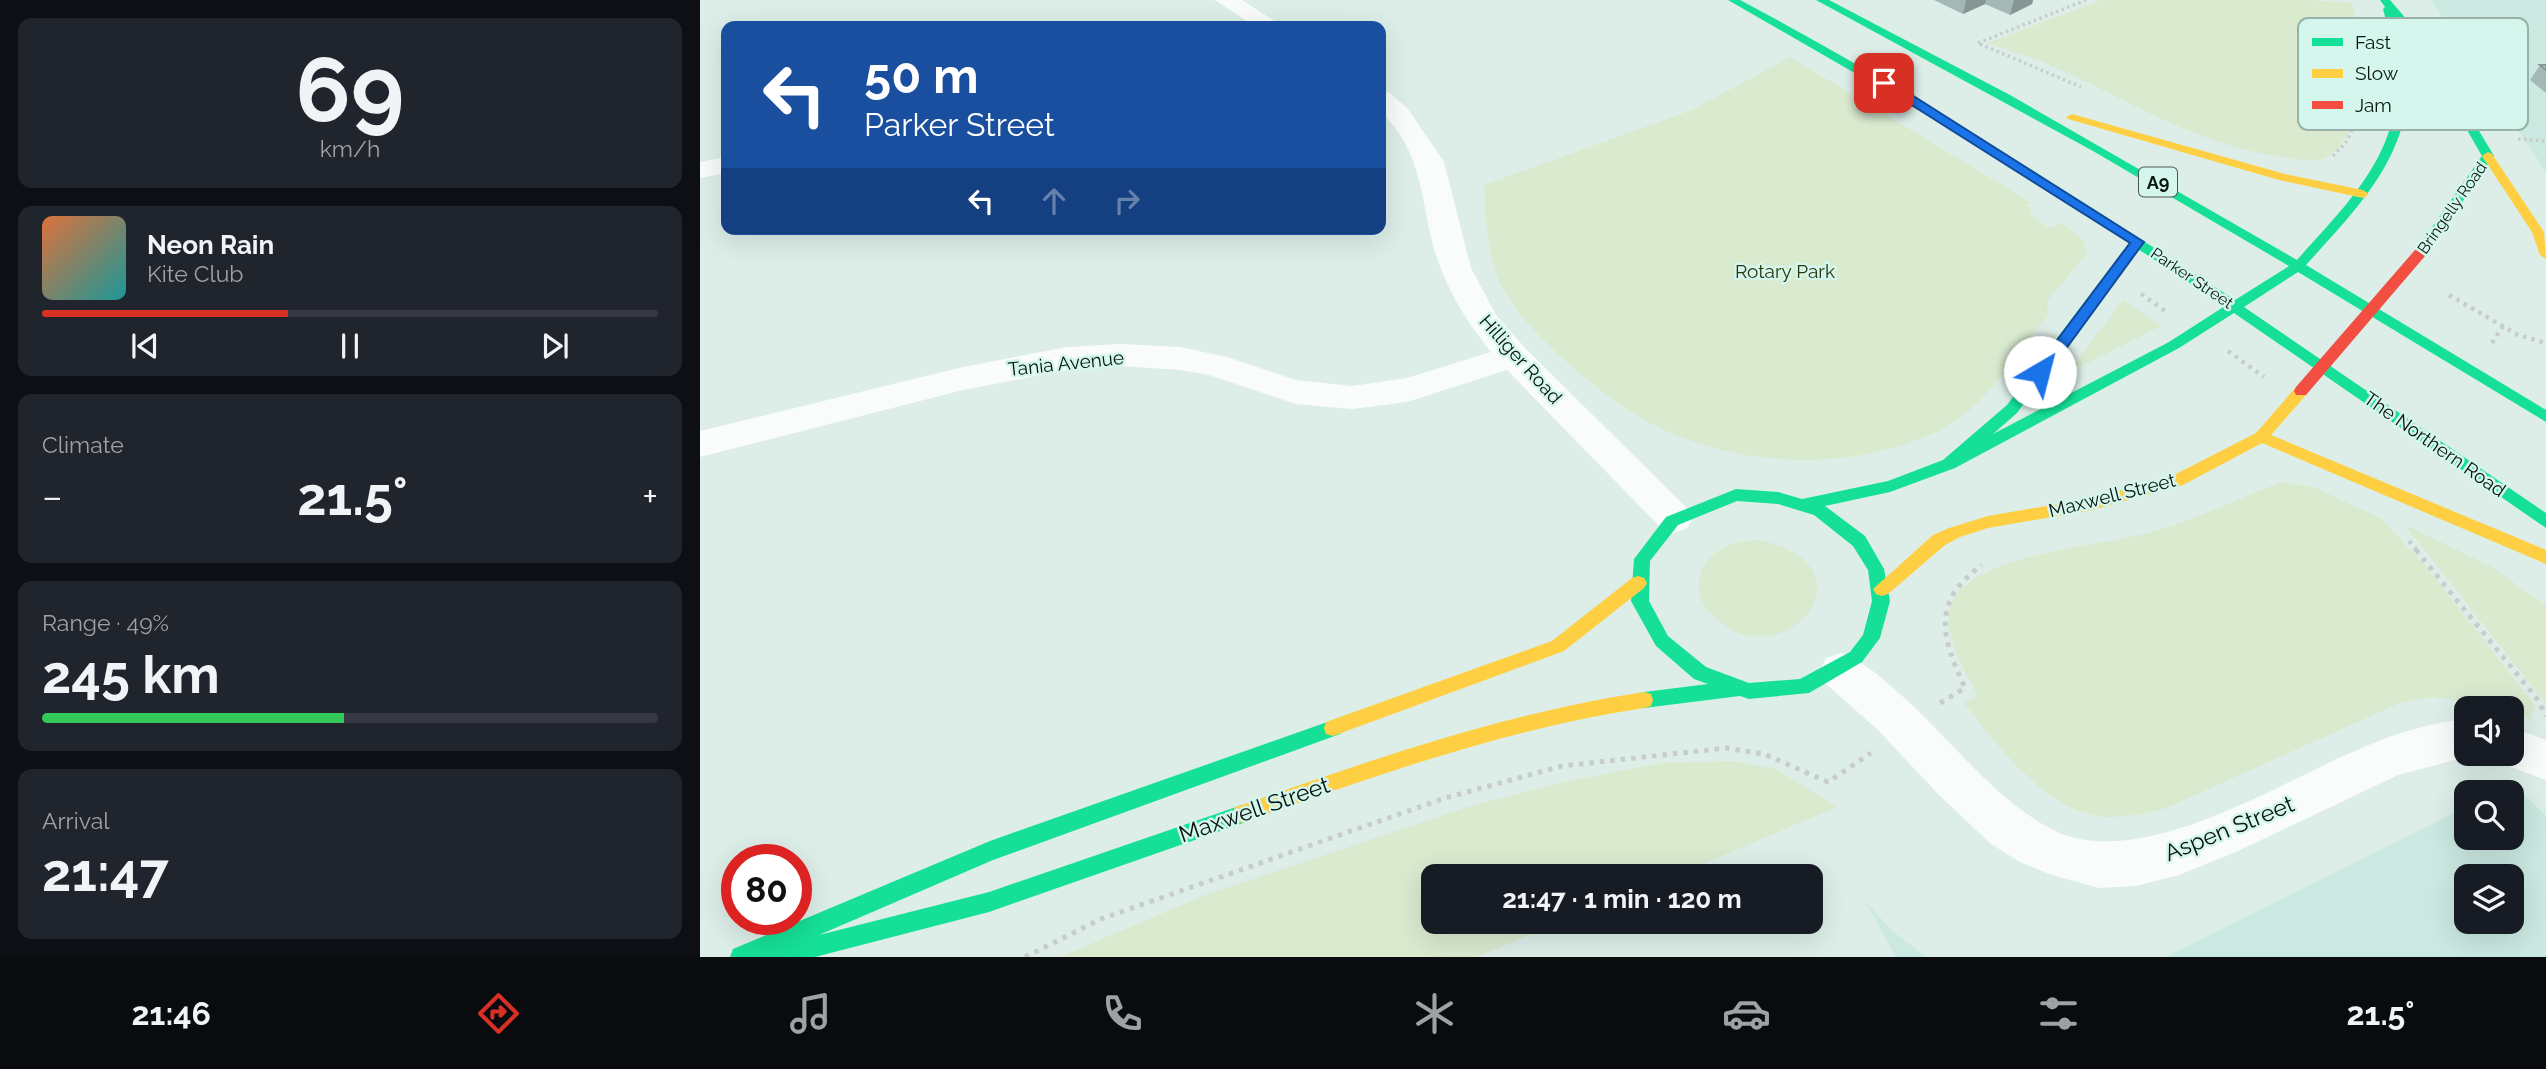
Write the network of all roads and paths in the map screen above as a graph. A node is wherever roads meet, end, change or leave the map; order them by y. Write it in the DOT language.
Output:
graph roads {
  1 [pos="1226,0"];
  2 [pos="1733,0"];
  3 [pos="1821,0"];
  4 [pos="2086,0"];
  5 [pos="2386,2"];
  6 [pos="2400,18"];
  7 [pos="1261,21"];
  8 [pos="1978,43"];
  9 [pos="2016,101"];
  10 [pos="1386,102"];
  11 [pos="2352,130"];
  12 [pos="2395,130"];
  13 [pos="2473,130"];
  14 [pos="2511,139"];
  15 [pos="2546,141"];
  16 [pos="2488,156"];
  17 [pos="2330,158"];
  18 [pos="721,166"];
  19 [pos="700,170"];
  20 [pos="2363,194"];
  21 [pos="2137,242"];
  22 [pos="2546,255"];
  23 [pos="2298,266"];
  24 [pos="2136,291"];
  25 [pos="2449,295"];
  26 [pos="2235,306"];
  27 [pos="2371,310"];
  28 [pos="2503,326"];
  29 [pos="2199,330"];
  30 [pos="2493,340"];
  31 [pos="2546,343"];
  32 [pos="1513,356"];
  33 [pos="2323,367"];
  34 [pos="2295,400"];
  35 [pos="2546,417"];
  36 [pos="2261,437"];
  37 [pos="700,444"];
  38 [pos="1949,464"];
  39 [pos="1806,504"];
  40 [pos="1674,518"];
  41 [pos="2546,522"];
  42 [pos="2406,537"];
  43 [pos="2546,557"];
  44 [pos="1986,563"];
  45 [pos="1638,583"];
  46 [pos="1882,589"];
  47 [pos="1841,671"];
  48 [pos="1740,688"];
  49 [pos="1940,703"];
  50 [pos="2546,716"];
  51 [pos="2454,740"];
  52 [pos="2524,752"];
  53 [pos="2546,760"];
  54 [pos="1842,773"];
  55 [pos="741,957"];
  56 [pos="773,957"];
  57 [pos="1026,957"];
  1 -- 7 [label="street"];
  2 -- 21 [label="main road, Parker Street"];
  3 -- 9 [label="main road, A9"];
  4 -- 8 [label="path"];
  5 -- 6 [label="main road, Bringelly Road"];
  9 -- 20 [label="main road"];
  9 -- 23 [label="main road, A9"];
  10 -- 32 [label="street, Hilliger Road"];
  11 -- 17 [label="path"];
  12 -- 20 [label="main road, Bringelly Road"];
  13 -- 16 [label="main road, Bringelly Road"];
  14 -- 15 [label="path"];
  16 -- 22 [label="main road"];
  16 -- 27 [label="main road, Bringelly Road"];
  18 -- 19 [label="street"];
  20 -- 23 [label="main road, Bringelly Road"];
  21 -- 26 [label="main road, Parker Street"];
  21 -- 38 [label="main road"];
  23 -- 26 [label="main road, Bringelly Road"];
  23 -- 27 [label="main road, A9"];
  24 -- 29 [label="path"];
  25 -- 28 [label="path"];
  26 -- 29 [label="main road"];
  26 -- 33 [label="main road, Parker Street"];
  27 -- 33 [label="main road, Bringelly Road"];
  27 -- 35 [label="main road, A9"];
  28 -- 30 [label="path"];
  28 -- 31 [label="path"];
  29 -- 34 [label="path"];
  29 -- 38 [label="main road"];
  32 -- 37 [label="street, Tania Avenue"];
  32 -- 40 [label="street, Hilliger Road"];
  33 -- 34 [label="main road, Maxwell Street"];
  33 -- 41 [label="main road, The Northern Road"];
  34 -- 36 [label="main road, Maxwell Street"];
  36 -- 43 [label="main road"];
  36 -- 46 [label="main road, Maxwell Street"];
  38 -- 39 [label="main road"];
  39 -- 40 [label="main road"];
  39 -- 46 [label="main road"];
  40 -- 45 [label="main road"];
  42 -- 50 [label="path"];
  44 -- 49 [label="path"];
  45 -- 48 [label="main road"];
  45 -- 55 [label="main road"];
  46 -- 47 [label="main road"];
  47 -- 48 [label="main road"];
  47 -- 51 [label="street, Aspen Street"];
  48 -- 56 [label="main road, Maxwell Street"];
  52 -- 53 [label="street"];
  54 -- 57 [label="path"];
}
